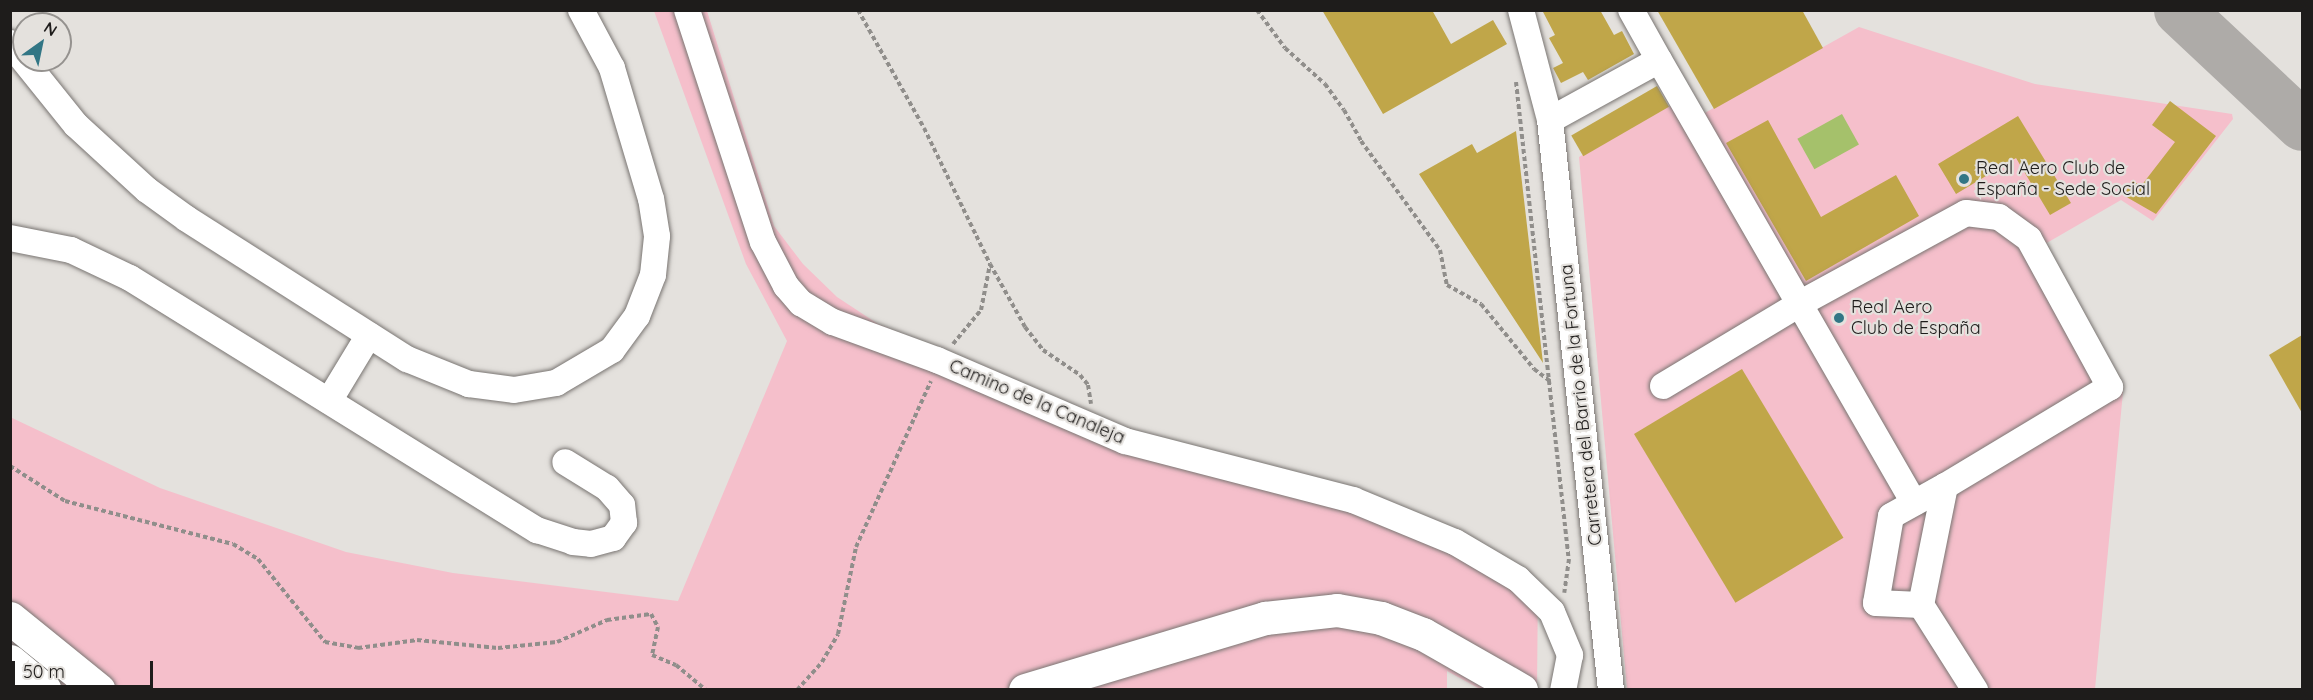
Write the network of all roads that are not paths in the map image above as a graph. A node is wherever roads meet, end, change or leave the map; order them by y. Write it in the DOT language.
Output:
graph roads {
  1 [pos="581,10"];
  2 [pos="687,10"];
  3 [pos="1521,10"];
  4 [pos="1631,10"];
  5 [pos="10,43"];
  6 [pos="1659,60"];
  7 [pos="1550,120"];
  8 [pos="10,238"];
  9 [pos="1801,303"];
  10 [pos="369,335"];
  11 [pos="1663,386"];
  12 [pos="329,401"];
  13 [pos="565,462"];
  14 [pos="1945,486"];
  15 [pos="1914,503"];
  16 [pos="1922,605"];
  17 [pos="10,618"];
  18 [pos="10,661"];
  19 [pos="1079,681"];
  20 [pos="45,690"];
  21 [pos="99,690"];
  22 [pos="1025,690"];
  23 [pos="1521,690"];
  24 [pos="1563,690"];
  25 [pos="1611,690"];
  26 [pos="1975,690"];
  1 -- 10 [label="street"];
  2 -- 24 [label="street, Camino de la Canaleja"];
  3 -- 7 [label="street, Carretera del Barrio de la Fortuna"];
  4 -- 6 [label="street"];
  5 -- 10 [label="street"];
  6 -- 7 [label="street"];
  6 -- 9 [label="street"];
  7 -- 25 [label="street, Carretera del Barrio de la Fortuna"];
  8 -- 12 [label="street"];
  9 -- 11 [label="street"];
  9 -- 14 [label="street"];
  9 -- 15 [label="street"];
  10 -- 12 [label="street"];
  12 -- 13 [label="street"];
  14 -- 15 [label="street"];
  14 -- 16 [label="street"];
  15 -- 16 [label="street"];
  16 -- 26 [label="street"];
  17 -- 21 [label="main road"];
  18 -- 20 [label="main road"];
  19 -- 22 [label="main road"];
  19 -- 23 [label="main road"];
}
